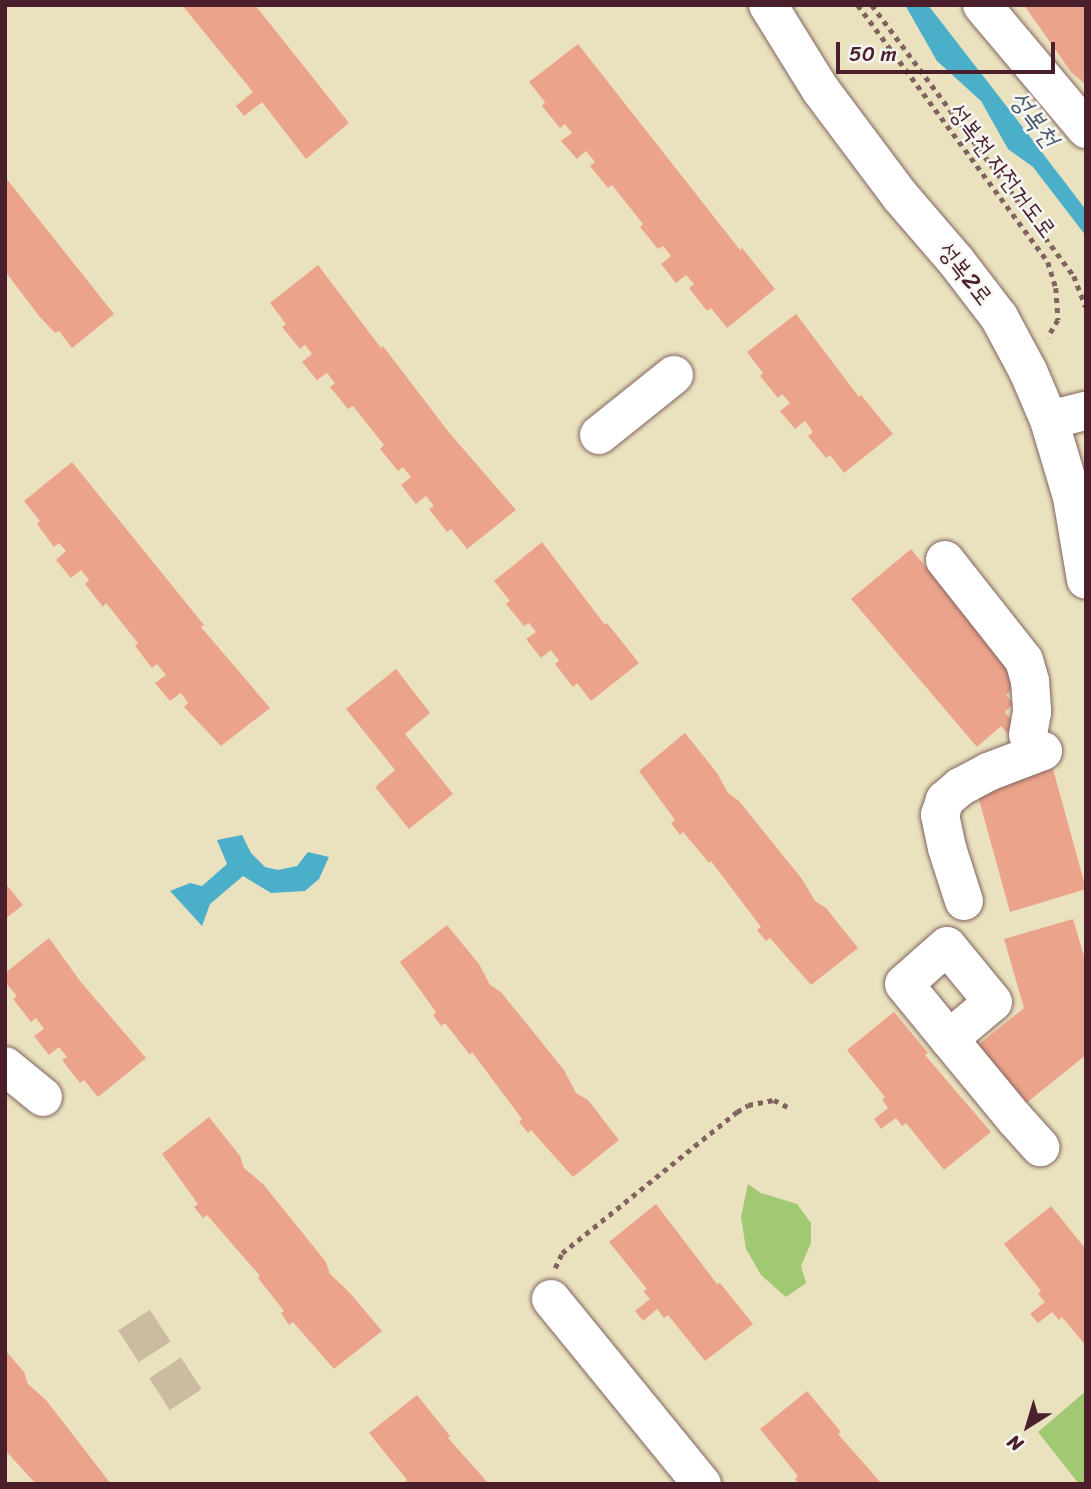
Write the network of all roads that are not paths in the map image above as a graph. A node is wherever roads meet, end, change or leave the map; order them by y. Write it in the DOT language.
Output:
graph roads {
  1 [pos="768,5"];
  2 [pos="982,5"];
  3 [pos="1086,129"];
  4 [pos="674,375"];
  5 [pos="1086,411"];
  6 [pos="1049,420"];
  7 [pos="599,435"];
  8 [pos="945,560"];
  9 [pos="1086,580"];
  10 [pos="964,901"];
  11 [pos="948,1039"];
  12 [pos="5,1066"];
  13 [pos="43,1097"];
  14 [pos="1040,1147"];
  15 [pos="551,1299"];
  16 [pos="702,1484"];
  1 -- 6 [label="street, 성복2로"];
  2 -- 3 [label="street"];
  4 -- 7 [label="street"];
  5 -- 6 [label="street"];
  6 -- 9 [label="street, 성복2로"];
  8 -- 10 [label="street"];
  11 -- 14 [label="street"];
  12 -- 13 [label="street"];
  15 -- 16 [label="street"];
}
